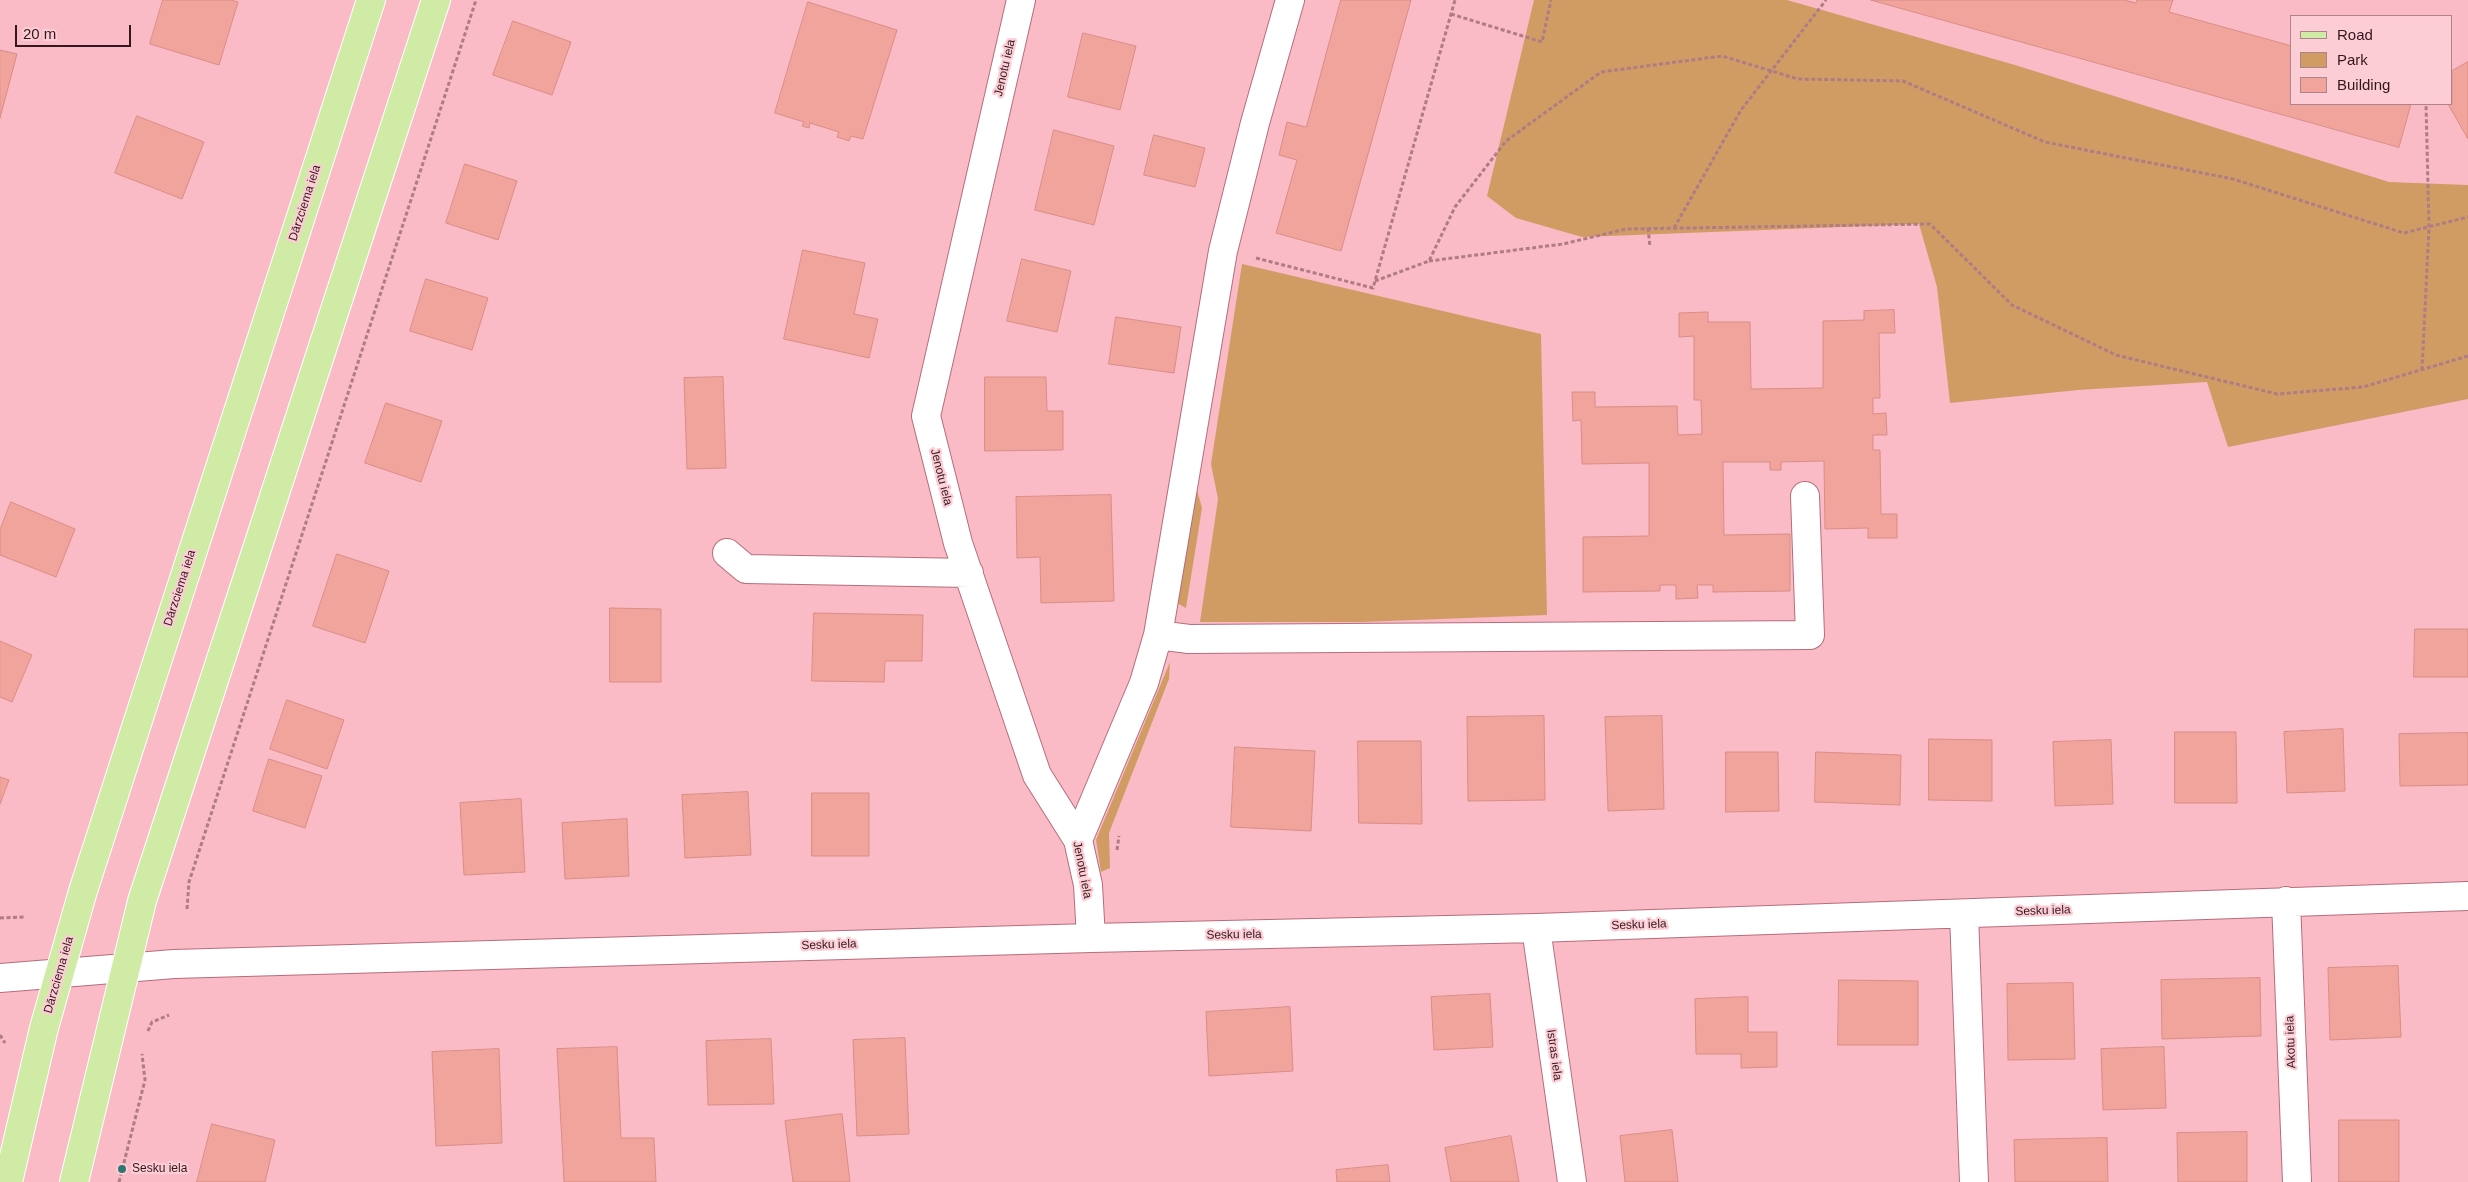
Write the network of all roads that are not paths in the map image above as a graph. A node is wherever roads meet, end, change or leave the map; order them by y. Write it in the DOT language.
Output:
graph roads {
  1 [pos="371,0"];
  2 [pos="436,0"];
  3 [pos="1021,0"];
  4 [pos="1290,0"];
  5 [pos="1805,496"];
  6 [pos="727,553"];
  7 [pos="969,574"];
  8 [pos="1158,635"];
  9 [pos="1078,840"];
  10 [pos="2468,896"];
  11 [pos="2286,901"];
  12 [pos="1964,914"];
  13 [pos="1536,928"];
  14 [pos="1092,938"];
  15 [pos="125,967"];
  16 [pos="58,973"];
  17 [pos="0,978"];
  18 [pos="8,1182"];
  19 [pos="74,1182"];
  20 [pos="1572,1182"];
  21 [pos="1974,1182"];
  22 [pos="2297,1182"];
  1 -- 16 [label="main road, Dārzciema iela"];
  2 -- 15 [label="main road"];
  3 -- 7 [label="street, Jenotu iela"];
  4 -- 8 [label="street"];
  5 -- 8 [label="street"];
  6 -- 7 [label="street"];
  7 -- 9 [label="street, Jenotu iela"];
  8 -- 9 [label="street"];
  9 -- 14 [label="street, Jenotu iela"];
  10 -- 11 [label="street, Sesku iela"];
  11 -- 12 [label="street, Sesku iela"];
  11 -- 22 [label="street, Akotu iela"];
  12 -- 13 [label="street, Sesku iela"];
  12 -- 21 [label="street"];
  13 -- 14 [label="street, Sesku iela"];
  13 -- 20 [label="street, Istras iela"];
  14 -- 15 [label="street, Sesku iela"];
  15 -- 16 [label="street, Sesku iela"];
  15 -- 19 [label="main road"];
  16 -- 17 [label="street, Sesku iela"];
  16 -- 18 [label="main road, Dārzciema iela"];
}
